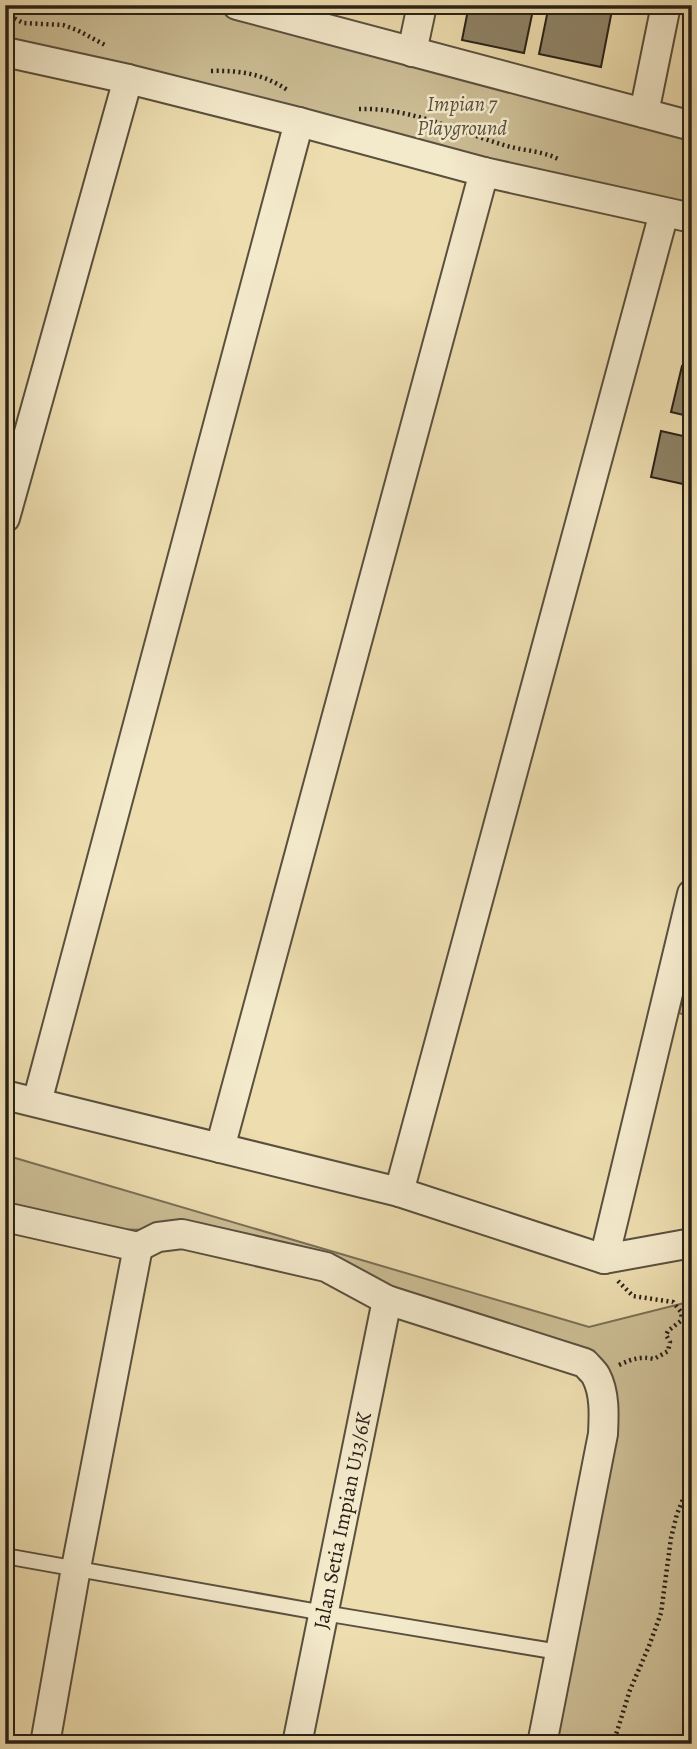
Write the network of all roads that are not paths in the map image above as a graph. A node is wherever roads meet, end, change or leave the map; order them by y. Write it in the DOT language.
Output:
graph roads {
  1 [pos="237,5"];
  2 [pos="422,5"];
  3 [pos="666,5"];
  4 [pos="5,52"];
  5 [pos="412,52"];
  6 [pos="128,79"];
  7 [pos="645,113"];
  8 [pos="299,122"];
  9 [pos="692,126"];
  10 [pos="484,172"];
  11 [pos="664,213"];
  12 [pos="692,218"];
  13 [pos="5,518"];
  14 [pos="692,894"];
  15 [pos="5,1095"];
  16 [pos="37,1102"];
  17 [pos="220,1148"];
  18 [pos="400,1192"];
  19 [pos="5,1217"];
  20 [pos="692,1243"];
  21 [pos="138,1247"];
  22 [pos="604,1259"];
  23 [pos="387,1300"];
  24 [pos="5,1556"];
  25 [pos="76,1569"];
  26 [pos="324,1613"];
  27 [pos="559,1652"];
  28 [pos="45,1744"];
  29 [pos="298,1744"];
  30 [pos="542,1744"];
  1 -- 5 [label="street"];
  2 -- 5 [label="street"];
  3 -- 7 [label="street"];
  4 -- 6 [label="street"];
  5 -- 7 [label="street"];
  6 -- 8 [label="street"];
  6 -- 13 [label="street"];
  7 -- 9 [label="street"];
  8 -- 10 [label="street"];
  8 -- 16 [label="street"];
  10 -- 11 [label="street"];
  10 -- 17 [label="street"];
  11 -- 12 [label="street"];
  11 -- 18 [label="street"];
  14 -- 22 [label="street"];
  15 -- 16 [label="street"];
  16 -- 17 [label="street"];
  17 -- 18 [label="street"];
  18 -- 22 [label="street"];
  19 -- 21 [label="street"];
  20 -- 22 [label="street"];
  21 -- 23 [label="street"];
  21 -- 25 [label="street"];
  23 -- 26 [label="street, Jalan Setia Impian U13/6K"];
  23 -- 27 [label="street"];
  24 -- 25 [label="lane"];
  25 -- 26 [label="lane"];
  25 -- 28 [label="street"];
  26 -- 27 [label="lane"];
  26 -- 29 [label="street, Jalan Setia Impian U13/6K"];
  27 -- 30 [label="street"];
}
